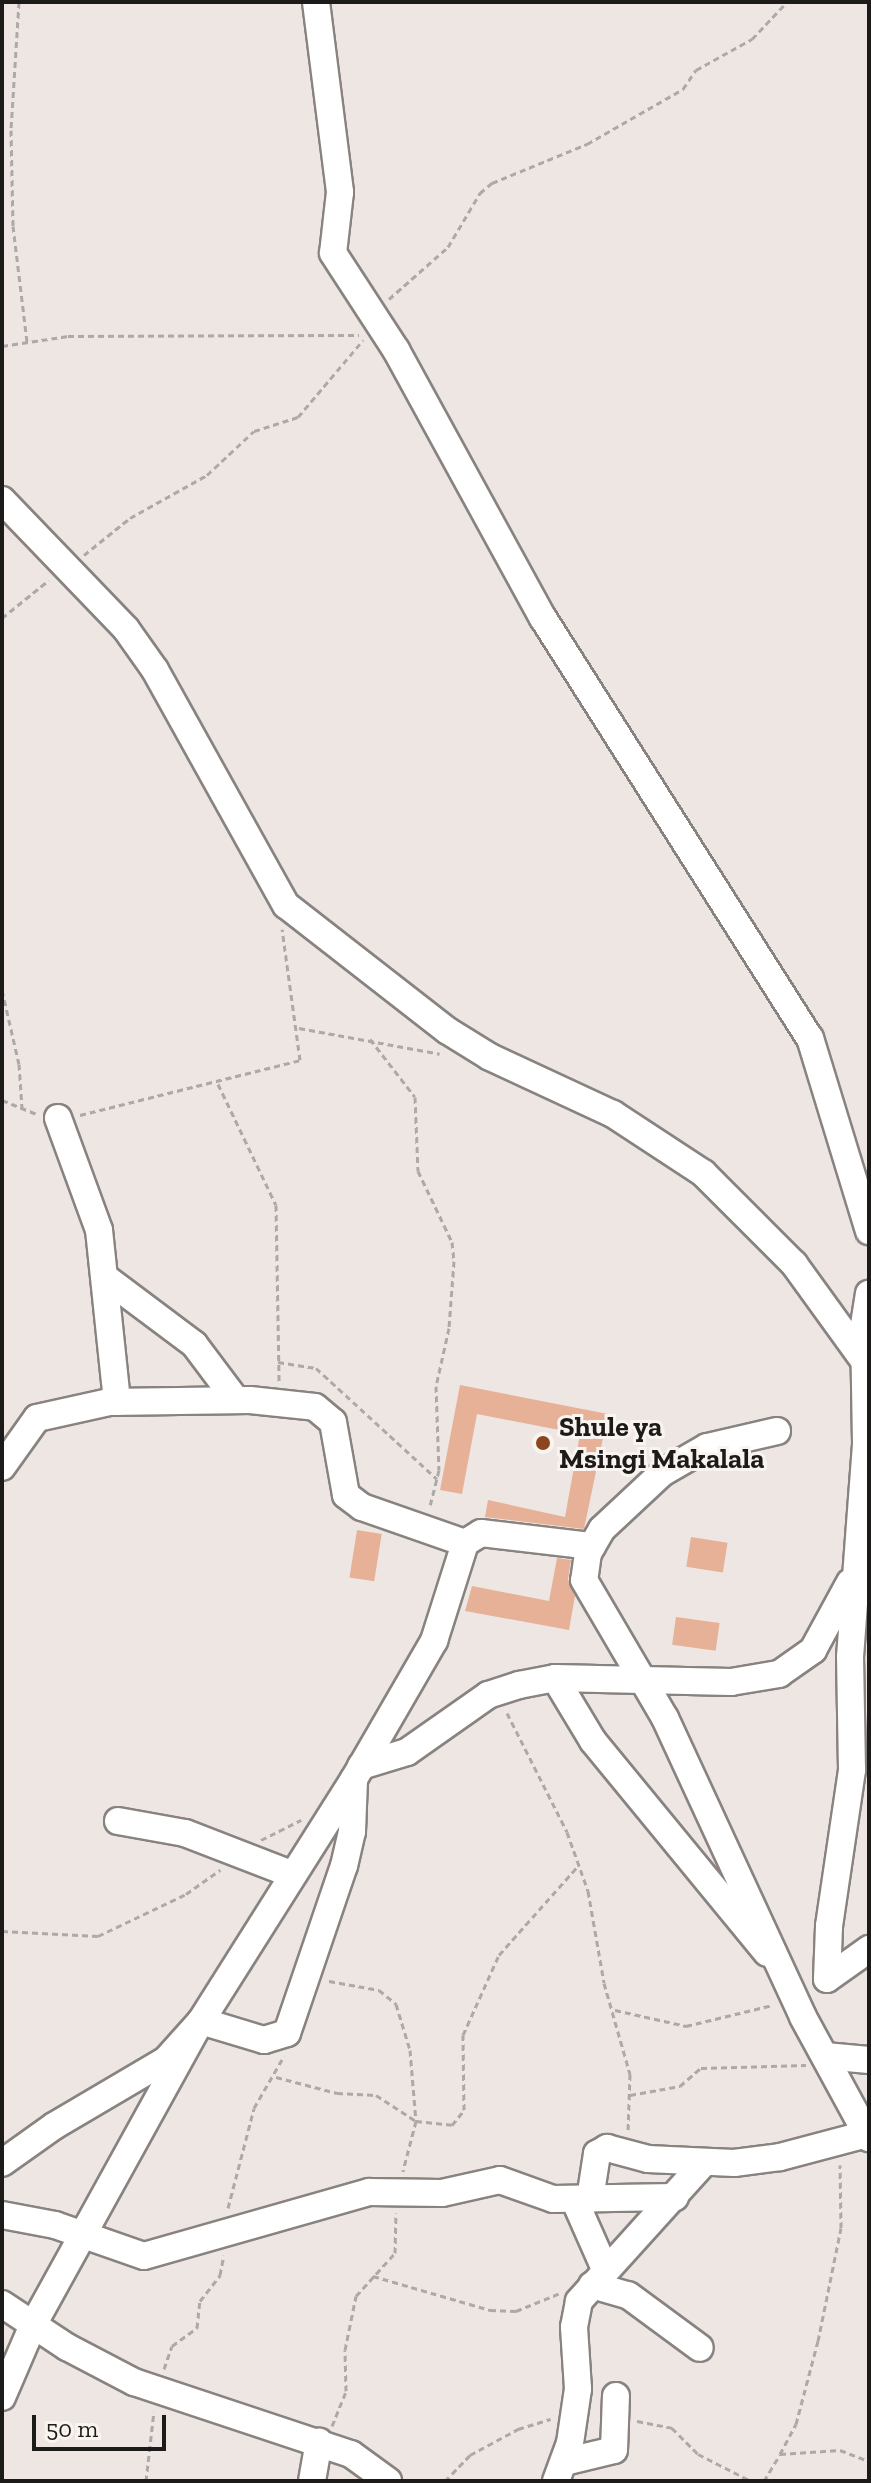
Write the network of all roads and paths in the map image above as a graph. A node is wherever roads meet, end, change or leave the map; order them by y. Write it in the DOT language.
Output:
graph roads {
  1 [pos="19,2"];
  2 [pos="316,2"];
  3 [pos="787,2"];
  4 [pos="375,318"];
  5 [pos="27,342"];
  6 [pos="2,346"];
  7 [pos="2,500"];
  8 [pos="69,569"];
  9 [pos="2,618"];
  10 [pos="275,890"];
  11 [pos="2,990"];
  12 [pos="299,1028"];
  13 [pos="370,1039"];
  14 [pos="452,1056"];
  15 [pos="217,1083"];
  16 [pos="2,1100"];
  17 [pos="22,1108"];
  18 [pos="58,1118"];
  19 [pos="869,1231"];
  20 [pos="107,1279"];
  21 [pos="869,1293"];
  22 [pos="278,1362"];
  23 [pos="865,1362"];
  24 [pos="236,1400"];
  25 [pos="117,1402"];
  26 [pos="279,1403"];
  27 [pos="777,1431"];
  28 [pos="2,1467"];
  29 [pos="437,1479"];
  30 [pos="425,1529"];
  31 [pos="465,1543"];
  32 [pos="592,1546"];
  33 [pos="858,1566"];
  34 [pos="642,1676"];
  35 [pos="555,1678"];
  36 [pos="496,1692"];
  37 [pos="358,1773"];
  38 [pos="338,1805"];
  39 [pos="858,1810"];
  40 [pos="118,1821"];
  41 [pos="242,1853"];
  42 [pos="579,1865"];
  43 [pos="291,1874"];
  44 [pos="2,1931"];
  45 [pos="869,1949"];
  46 [pos="310,1978"];
  47 [pos="791,1987"];
  48 [pos="615,2010"];
  49 [pos="201,2021"];
  50 [pos="287,2033"];
  51 [pos="827,2060"];
  52 [pos="869,2060"];
  53 [pos="276,2077"];
  54 [pos="630,2095"];
  55 [pos="416,2121"];
  56 [pos="868,2136"];
  57 [pos="840,2141"];
  58 [pos="627,2154"];
  59 [pos="2,2163"];
  60 [pos="703,2164"];
  61 [pos="397,2191"];
  62 [pos="675,2197"];
  63 [pos="582,2199"];
  64 [pos="2,2215"];
  65 [pos="223,2233"];
  66 [pos="81,2238"];
  67 [pos="373,2276"];
  68 [pos="593,2284"];
  69 [pos="2,2304"];
  70 [pos="33,2325"];
  71 [pos="700,2348"];
  72 [pos="157,2389"];
  73 [pos="2,2397"];
  74 [pos="615,2407"];
  75 [pos="574,2416"];
  76 [pos="321,2443"];
  77 [pos="780,2454"];
  78 [pos="869,2461"];
  79 [pos="560,2471"];
  80 [pos="146,2481"];
  81 [pos="312,2481"];
  82 [pos="388,2481"];
  83 [pos="445,2481"];
  84 [pos="751,2481"];
  85 [pos="764,2481"];
  1 -- 5 [label="path"];
  2 -- 4 [label="street"];
  3 -- 4 [label="path"];
  4 -- 19 [label="street"];
  5 -- 6 [label="path"];
  5 -- 8 [label="path"];
  7 -- 8 [label="street"];
  8 -- 9 [label="path"];
  8 -- 10 [label="street"];
  10 -- 12 [label="path"];
  10 -- 23 [label="street"];
  11 -- 17 [label="path"];
  12 -- 13 [label="path"];
  12 -- 15 [label="path"];
  13 -- 14 [label="path"];
  13 -- 29 [label="path"];
  15 -- 18 [label="path"];
  15 -- 22 [label="path"];
  16 -- 17 [label="path"];
  17 -- 18 [label="path"];
  18 -- 20 [label="street"];
  20 -- 24 [label="street"];
  20 -- 25 [label="street"];
  21 -- 23 [label="street"];
  22 -- 26 [label="path"];
  22 -- 29 [label="path"];
  23 -- 33 [label="street"];
  24 -- 25 [label="street"];
  24 -- 26 [label="street"];
  25 -- 28 [label="street"];
  26 -- 30 [label="street"];
  27 -- 32 [label="street"];
  29 -- 30 [label="path"];
  30 -- 31 [label="street"];
  31 -- 32 [label="street"];
  31 -- 37 [label="street"];
  32 -- 34 [label="street"];
  33 -- 34 [label="street"];
  33 -- 39 [label="street"];
  34 -- 35 [label="street"];
  34 -- 47 [label="street"];
  35 -- 36 [label="street"];
  35 -- 47 [label="street"];
  36 -- 37 [label="street"];
  36 -- 42 [label="path"];
  37 -- 38 [label="street"];
  37 -- 46 [label="street"];
  38 -- 41 [label="path"];
  38 -- 43 [label="street"];
  39 -- 45 [label="street"];
  40 -- 41 [label="street"];
  41 -- 43 [label="street"];
  41 -- 44 [label="path"];
  42 -- 48 [label="path"];
  42 -- 55 [label="path"];
  43 -- 49 [label="street"];
  46 -- 50 [label="street"];
  46 -- 55 [label="path"];
  47 -- 48 [label="path"];
  47 -- 51 [label="street"];
  48 -- 54 [label="path"];
  49 -- 50 [label="street"];
  49 -- 59 [label="street"];
  49 -- 66 [label="street"];
  50 -- 53 [label="path"];
  51 -- 52 [label="street"];
  51 -- 54 [label="path"];
  51 -- 56 [label="street"];
  53 -- 55 [label="path"];
  53 -- 65 [label="path"];
  54 -- 58 [label="path"];
  55 -- 61 [label="path"];
  56 -- 57 [label="street"];
  57 -- 60 [label="street"];
  57 -- 77 [label="path"];
  58 -- 60 [label="street"];
  58 -- 63 [label="street"];
  60 -- 62 [label="street"];
  61 -- 63 [label="street"];
  61 -- 65 [label="street"];
  61 -- 67 [label="path"];
  62 -- 63 [label="street"];
  62 -- 68 [label="street"];
  63 -- 68 [label="street"];
  64 -- 66 [label="street"];
  65 -- 66 [label="street"];
  65 -- 72 [label="path"];
  66 -- 70 [label="street"];
  67 -- 68 [label="path"];
  67 -- 76 [label="path"];
  68 -- 71 [label="street"];
  68 -- 75 [label="street"];
  69 -- 70 [label="street"];
  70 -- 72 [label="street"];
  70 -- 73 [label="street"];
  72 -- 76 [label="street"];
  72 -- 80 [label="path"];
  74 -- 79 [label="street"];
  74 -- 84 [label="path"];
  75 -- 79 [label="street"];
  75 -- 83 [label="path"];
  76 -- 81 [label="street"];
  76 -- 82 [label="street"];
  77 -- 78 [label="path"];
  77 -- 85 [label="path"];
}
